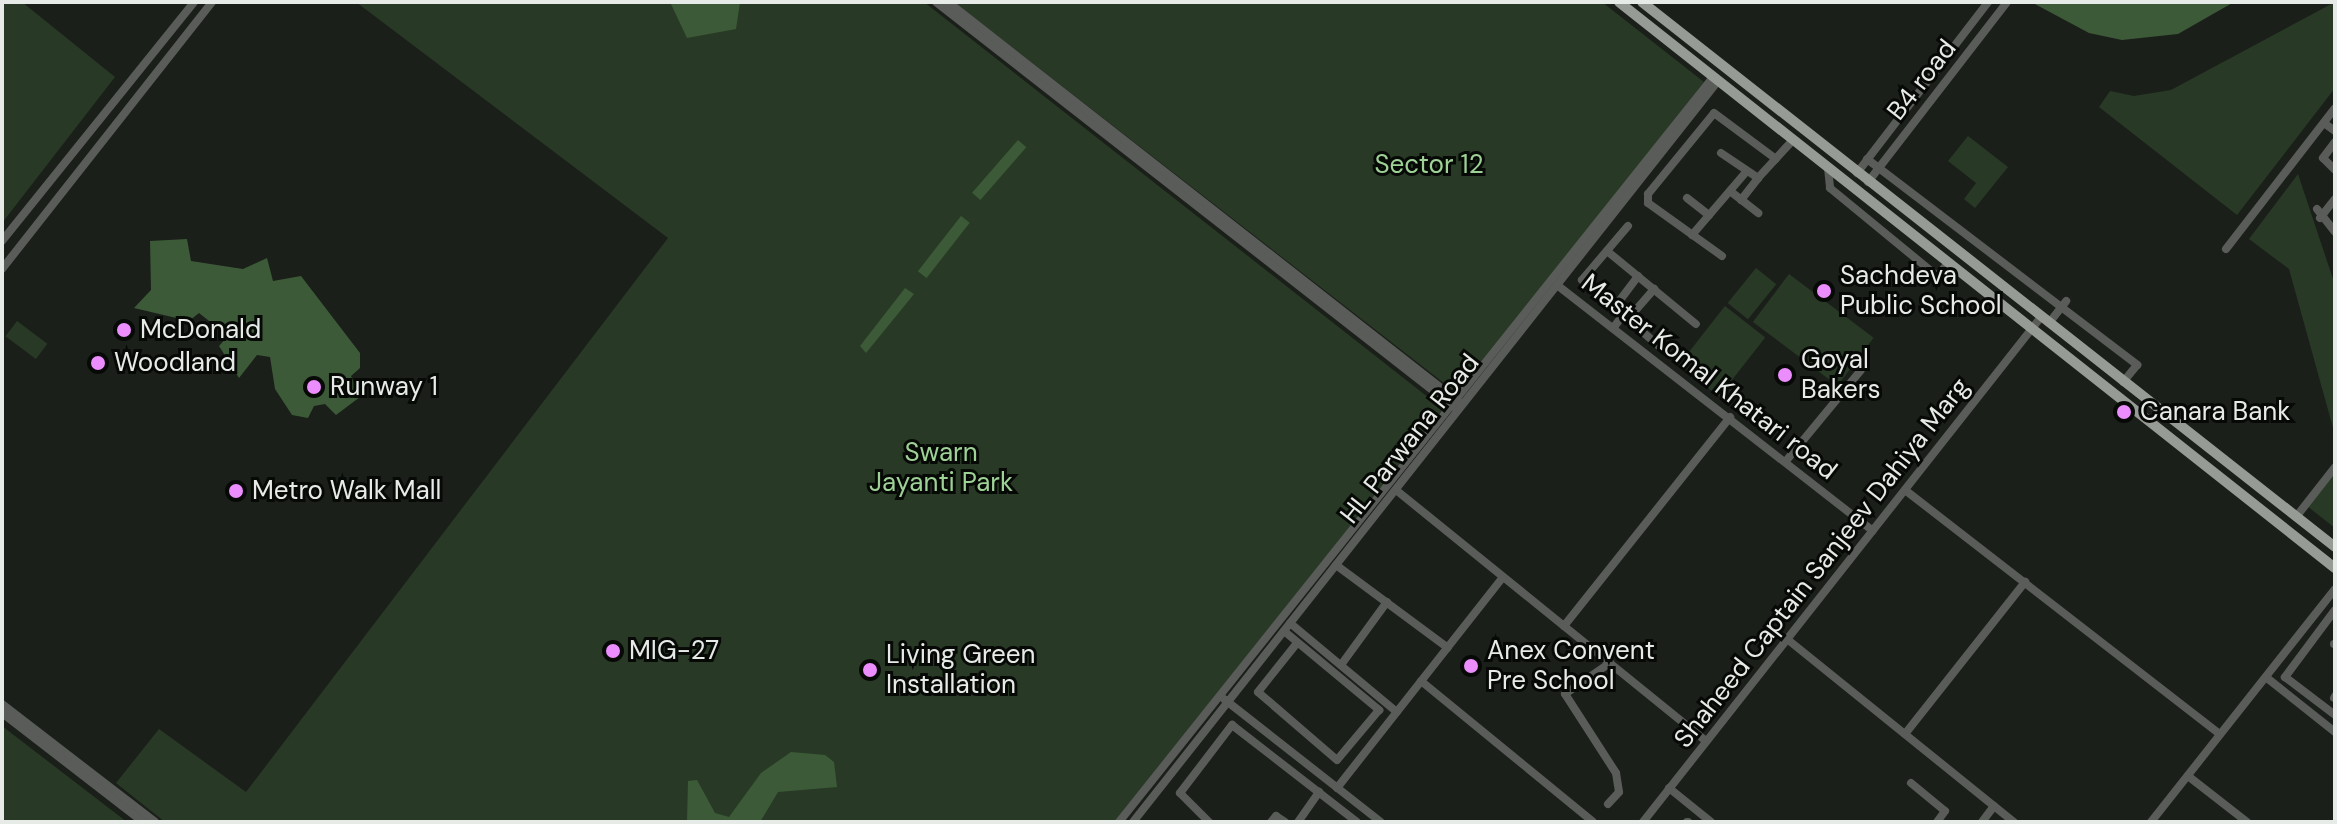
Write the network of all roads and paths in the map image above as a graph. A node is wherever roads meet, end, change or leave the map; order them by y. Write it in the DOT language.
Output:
graph roads {
  1 [pos="194,2"];
  2 [pos="212,2"];
  3 [pos="936,2"];
  4 [pos="948,2"];
  5 [pos="1619,2"];
  6 [pos="1642,2"];
  7 [pos="2007,2"];
  8 [pos="1986,5"];
  9 [pos="1652,10"];
  10 [pos="1644,21"];
  11 [pos="1715,79"];
  12 [pos="2335,108"];
  13 [pos="2324,123"];
  14 [pos="2335,131"];
  15 [pos="1793,140"];
  16 [pos="2335,142"];
  17 [pos="1721,153"];
  18 [pos="1776,159"];
  19 [pos="1867,159"];
  20 [pos="1828,168"];
  21 [pos="1878,169"];
  22 [pos="2335,170"];
  23 [pos="1746,172"];
  24 [pos="1857,173"];
  25 [pos="1758,178"];
  26 [pos="1868,182"];
  27 [pos="1730,191"];
  28 [pos="1687,198"];
  29 [pos="2335,199"];
  30 [pos="1741,200"];
  31 [pos="1758,213"];
  32 [pos="1709,215"];
  33 [pos="1628,226"];
  34 [pos="2335,232"];
  35 [pos="1692,235"];
  36 [pos="2,241"];
  37 [pos="2226,249"];
  38 [pos="1607,251"];
  39 [pos="1722,256"];
  40 [pos="1949,262"];
  41 [pos="2,269"];
  42 [pos="1638,276"];
  43 [pos="1557,285"];
  44 [pos="1654,289"];
  45 [pos="2064,304"];
  46 [pos="1614,308"];
  47 [pos="1626,317"];
  48 [pos="2045,320"];
  49 [pos="1696,324"];
  50 [pos="1614,327"];
  51 [pos="2032,329"];
  52 [pos="1667,353"];
  53 [pos="1861,370"];
  54 [pos="2123,382"];
  55 [pos="1457,405"];
  56 [pos="1730,417"];
  57 [pos="1786,461"];
  58 [pos="2335,467"];
  59 [pos="1396,490"];
  60 [pos="1905,490"];
  61 [pos="2296,517"];
  62 [pos="1873,531"];
  63 [pos="2335,547"];
  64 [pos="1336,565"];
  65 [pos="2335,568"];
  66 [pos="1503,577"];
  67 [pos="2025,582"];
  68 [pos="2335,589"];
  69 [pos="1387,602"];
  70 [pos="2335,610"];
  71 [pos="1290,623"];
  72 [pos="1564,626"];
  73 [pos="1284,631"];
  74 [pos="1787,639"];
  75 [pos="1297,643"];
  76 [pos="1448,648"];
  77 [pos="1610,663"];
  78 [pos="1341,665"];
  79 [pos="2267,678"];
  80 [pos="1421,681"];
  81 [pos="1219,696"];
  82 [pos="1228,703"];
  83 [pos="2,704"];
  84 [pos="1397,712"];
  85 [pos="2,713"];
  86 [pos="1218,714"];
  87 [pos="2335,715"];
  88 [pos="1232,725"];
  89 [pos="2335,732"];
  90 [pos="1905,734"];
  91 [pos="2220,734"];
  92 [pos="1706,741"];
  93 [pos="2188,776"];
  94 [pos="1911,783"];
  95 [pos="1337,788"];
  96 [pos="1669,788"];
  97 [pos="1319,792"];
  98 [pos="1608,804"];
  99 [pos="1994,806"];
  100 [pos="143,822"];
  101 [pos="155,822"];
  102 [pos="1119,822"];
  103 [pos="1133,822"];
  104 [pos="1209,822"];
  105 [pos="1271,822"];
  106 [pos="1285,822"];
  107 [pos="1298,822"];
  108 [pos="1357,822"];
  109 [pos="1380,822"];
  110 [pos="1593,822"];
  111 [pos="1643,822"];
  112 [pos="1711,822"];
  113 [pos="1937,822"];
  114 [pos="1982,822"];
  115 [pos="2014,822"];
  116 [pos="2151,822"];
  117 [pos="2247,822"];
  1 -- 36 [label="street"];
  2 -- 41 [label="street"];
  3 -- 55 [label="street"];
  4 -- 55 [label="street"];
  5 -- 10 [label="main road"];
  6 -- 9 [label="main road"];
  7 -- 21 [label="street, B4 road"];
  8 -- 19 [label="street, B4 road"];
  9 -- 10 [label="main road"];
  9 -- 24 [label="main road"];
  10 -- 11 [label="main road"];
  11 -- 15 [label="main road"];
  11 -- 43 [label="street, HL Parwana Road"];
  11 -- 55 [label="street"];
  12 -- 13 [label="street"];
  13 -- 14 [label="street"];
  13 -- 37 [label="street"];
  15 -- 18 [label="street"];
  15 -- 20 [label="main road"];
  16 -- 22 [label="street"];
  17 -- 23 [label="street"];
  18 -- 25 [label="street"];
  18 -- 35 [label="street"];
  19 -- 21 [label="street"];
  19 -- 24 [label="street, B4 road"];
  20 -- 40 [label="main road"];
  20 -- 40 [label="street"];
  21 -- 26 [label="street, B4 road"];
  21 -- 45 [label="street"];
  23 -- 25 [label="street"];
  23 -- 27 [label="street"];
  24 -- 26 [label="main road"];
  25 -- 30 [label="street"];
  26 -- 48 [label="main road"];
  27 -- 30 [label="street"];
  27 -- 32 [label="street"];
  28 -- 32 [label="street"];
  29 -- 34 [label="street"];
  30 -- 31 [label="street"];
  32 -- 35 [label="street"];
  33 -- 38 [label="street"];
  35 -- 39 [label="street"];
  38 -- 42 [label="street"];
  38 -- 46 [label="street"];
  40 -- 51 [label="main road"];
  42 -- 44 [label="street"];
  42 -- 46 [label="street"];
  43 -- 50 [label="street, Master Komal Khatari road"];
  43 -- 55 [label="street, HL Parwana Road"];
  44 -- 47 [label="street"];
  44 -- 49 [label="street"];
  45 -- 48 [label="street, Shaheed Captain Sanjeev Dahiya Marg"];
  45 -- 54 [label="street"];
  46 -- 47 [label="street"];
  47 -- 50 [label="street"];
  47 -- 52 [label="street"];
  48 -- 51 [label="street, Shaheed Captain Sanjeev Dahiya Marg"];
  48 -- 54 [label="main road"];
  50 -- 56 [label="street, Master Komal Khatari road"];
  51 -- 60 [label="street, Shaheed Captain Sanjeev Dahiya Marg"];
  51 -- 65 [label="main road"];
  53 -- 57 [label="street"];
  54 -- 61 [label="main road"];
  55 -- 59 [label="street, HL Parwana Road"];
  55 -- 81 [label="street"];
  56 -- 57 [label="street, Master Komal Khatari road"];
  56 -- 72 [label="street"];
  57 -- 62 [label="street, Master Komal Khatari road"];
  58 -- 61 [label="street"];
  59 -- 64 [label="street, HL Parwana Road"];
  59 -- 66 [label="street"];
  60 -- 62 [label="street, Shaheed Captain Sanjeev Dahiya Marg"];
  60 -- 67 [label="street"];
  61 -- 63 [label="main road"];
  62 -- 74 [label="street, Shaheed Captain Sanjeev Dahiya Marg"];
  64 -- 69 [label="street"];
  64 -- 71 [label="street, HL Parwana Road"];
  66 -- 72 [label="street"];
  66 -- 76 [label="street"];
  67 -- 90 [label="street"];
  67 -- 91 [label="street"];
  68 -- 79 [label="street"];
  69 -- 76 [label="street"];
  69 -- 78 [label="street"];
  70 -- 87 [label="street"];
  71 -- 73 [label="street, HL Parwana Road"];
  71 -- 78 [label="street"];
  72 -- 77 [label="street"];
  73 -- 75 [label="street"];
  73 -- 82 [label="street, HL Parwana Road"];
  74 -- 90 [label="street"];
  74 -- 92 [label="street, Shaheed Captain Sanjeev Dahiya Marg"];
  75 -- 75 [label="street"];
  76 -- 80 [label="street"];
  77 -- 92 [label="street"];
  77 -- 98 [label="street"];
  78 -- 84 [label="street"];
  79 -- 89 [label="street"];
  79 -- 91 [label="street"];
  80 -- 84 [label="street"];
  80 -- 110 [label="street"];
  81 -- 82 [label="street"];
  81 -- 102 [label="street"];
  82 -- 86 [label="street, HL Parwana Road"];
  82 -- 95 [label="street"];
  83 -- 101 [label="street"];
  84 -- 95 [label="street"];
  85 -- 100 [label="street"];
  86 -- 88 [label="street"];
  86 -- 103 [label="street, HL Parwana Road"];
  88 -- 97 [label="street"];
  88 -- 104 [label="street"];
  90 -- 99 [label="street"];
  91 -- 93 [label="street"];
  92 -- 96 [label="street, Shaheed Captain Sanjeev Dahiya Marg"];
  93 -- 116 [label="street"];
  93 -- 117 [label="street"];
  94 -- 113 [label="street"];
  95 -- 109 [label="street"];
  96 -- 111 [label="street, Shaheed Captain Sanjeev Dahiya Marg"];
  96 -- 112 [label="street"];
  97 -- 107 [label="street"];
  97 -- 108 [label="street"];
  99 -- 114 [label="street"];
  99 -- 115 [label="street"];
  105 -- 106 [label="street"];
}
